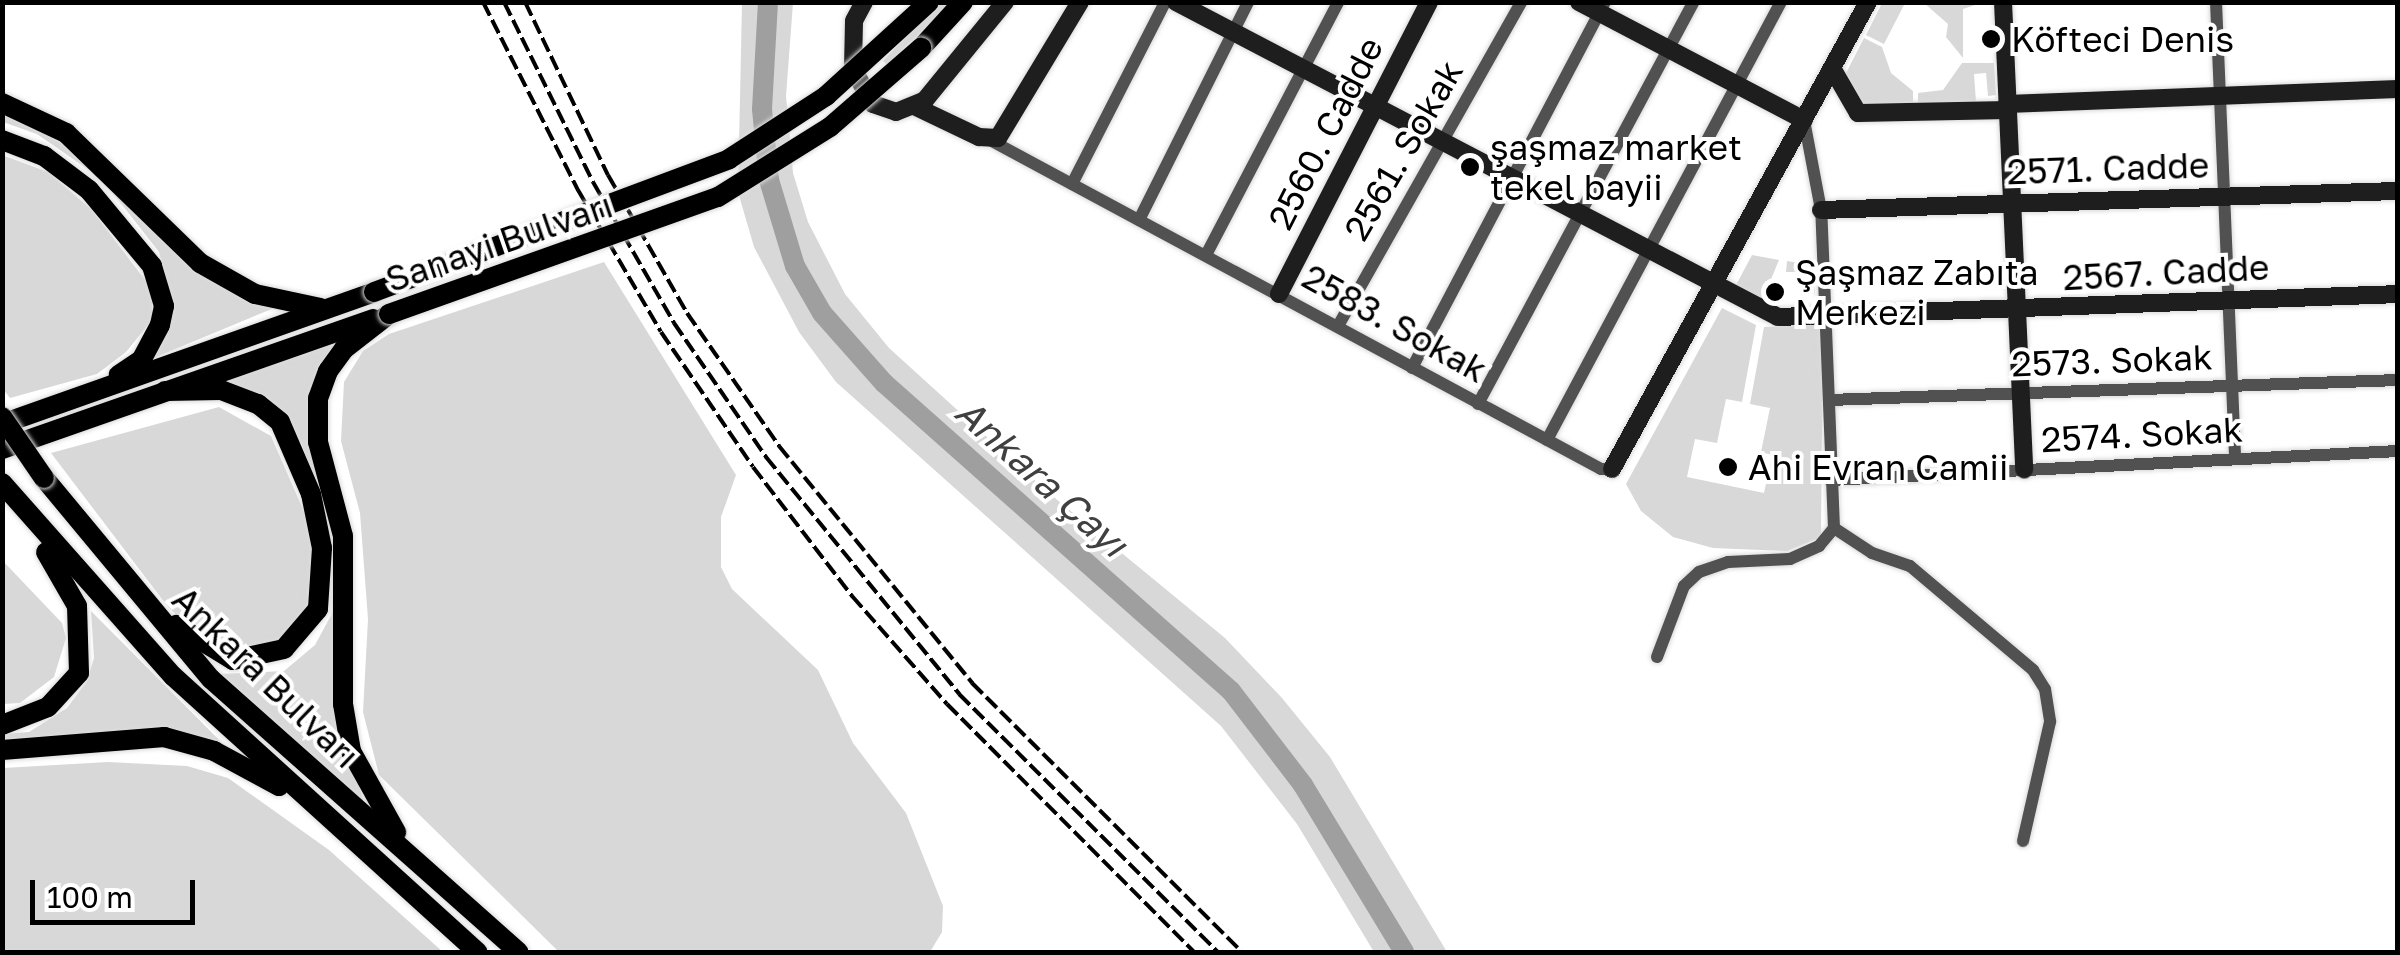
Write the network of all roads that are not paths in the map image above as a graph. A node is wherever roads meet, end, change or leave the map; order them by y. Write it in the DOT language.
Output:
graph roads {
  1 [pos="864,2"];
  2 [pos="929,2"];
  3 [pos="964,2"];
  4 [pos="1005,2"];
  5 [pos="1080,2"];
  6 [pos="1164,2"];
  7 [pos="1176,2"];
  8 [pos="1248,2"];
  9 [pos="1338,2"];
  10 [pos="1430,2"];
  11 [pos="1521,2"];
  12 [pos="1579,2"];
  13 [pos="1694,2"];
  14 [pos="1781,2"];
  15 [pos="1868,2"];
  16 [pos="2216,2"];
  17 [pos="1998,5"];
  18 [pos="1602,8"];
  19 [pos="1232,32"];
  20 [pos="1668,49"];
  21 [pos="1832,68"];
  22 [pos="1302,69"];
  23 [pos="1737,85"];
  24 [pos="2398,89"];
  25 [pos="2220,97"];
  26 [pos="2,103"];
  27 [pos="2008,106"];
  28 [pos="916,107"];
  29 [pos="1375,108"];
  30 [pos="1804,120"];
  31 [pos="2,140"];
  32 [pos="990,140"];
  33 [pos="1442,143"];
  34 [pos="1512,180"];
  35 [pos="1072,184"];
  36 [pos="2398,190"];
  37 [pos="2224,196"];
  38 [pos="2012,204"];
  39 [pos="1821,210"];
  40 [pos="1579,215"];
  41 [pos="1139,220"];
  42 [pos="1648,252"];
  43 [pos="1206,255"];
  44 [pos="1713,286"];
  45 [pos="1279,294"];
  46 [pos="2398,294"];
  47 [pos="2228,302"];
  48 [pos="324,308"];
  49 [pos="2017,311"];
  50 [pos="388,314"];
  51 [pos="1827,318"];
  52 [pos="1338,326"];
  53 [pos="1412,368"];
  54 [pos="2398,380"];
  55 [pos="2232,386"];
  56 [pos="100,390"];
  57 [pos="165,390"];
  58 [pos="2020,394"];
  59 [pos="1829,400"];
  60 [pos="1478,404"];
  61 [pos="2,417"];
  62 [pos="2,424"];
  63 [pos="1547,440"];
  64 [pos="2,449"];
  65 [pos="2398,452"];
  66 [pos="2235,458"];
  67 [pos="1612,469"];
  68 [pos="2024,470"];
  69 [pos="1830,480"];
  70 [pos="2,483"];
  71 [pos="22,512"];
  72 [pos="1834,528"];
  73 [pos="123,580"];
  74 [pos="1657,657"];
  75 [pos="2,725"];
  76 [pos="2,750"];
  77 [pos="319,810"];
  78 [pos="2023,841"];
  79 [pos="414,858"];
  80 [pos="477,952"];
  81 [pos="518,952"];
  1 -- 28 [label="street"];
  2 -- 48 [label="main road, Sanayi Bulvarı, bridge"];
  3 -- 50 [label="main road, Sanayi Bulvarı, bridge"];
  4 -- 28 [label="street"];
  5 -- 32 [label="street"];
  6 -- 35 [label="street"];
  7 -- 19 [label="street, 2567. Cadde"];
  8 -- 19 [label="street"];
  9 -- 22 [label="street"];
  10 -- 29 [label="street, 2560. Cadde"];
  11 -- 33 [label="street, 2561. Sokak"];
  12 -- 18 [label="street"];
  13 -- 20 [label="street"];
  14 -- 23 [label="street"];
  15 -- 21 [label="street"];
  16 -- 25 [label="street"];
  17 -- 27 [label="street"];
  18 -- 20 [label="street"];
  18 -- 34 [label="street"];
  19 -- 22 [label="street, 2567. Cadde"];
  19 -- 41 [label="street"];
  20 -- 23 [label="street"];
  20 -- 40 [label="street"];
  21 -- 27 [label="street"];
  21 -- 30 [label="street"];
  22 -- 29 [label="street, 2567. Cadde"];
  22 -- 43 [label="street"];
  23 -- 30 [label="street"];
  23 -- 42 [label="street"];
  24 -- 25 [label="street"];
  25 -- 27 [label="street"];
  25 -- 37 [label="street"];
  26 -- 48 [label="main road"];
  27 -- 38 [label="street"];
  28 -- 32 [label="street"];
  29 -- 33 [label="street, 2567. Cadde"];
  29 -- 45 [label="street, 2560. Cadde"];
  30 -- 39 [label="street"];
  30 -- 44 [label="street"];
  31 -- 56 [label="main road"];
  32 -- 35 [label="street, 2583. Sokak"];
  33 -- 34 [label="street, 2567. Cadde"];
  33 -- 52 [label="street, 2561. Sokak"];
  34 -- 40 [label="street, 2567. Cadde"];
  34 -- 53 [label="street"];
  35 -- 41 [label="street, 2583. Sokak"];
  36 -- 37 [label="street, 2571. Cadde"];
  37 -- 38 [label="street, 2571. Cadde"];
  37 -- 47 [label="street"];
  38 -- 39 [label="street, 2571. Cadde"];
  38 -- 49 [label="street"];
  39 -- 51 [label="street"];
  40 -- 42 [label="street, 2567. Cadde"];
  40 -- 60 [label="street"];
  41 -- 43 [label="street, 2583. Sokak"];
  42 -- 44 [label="street, 2567. Cadde"];
  42 -- 63 [label="street"];
  43 -- 45 [label="street, 2583. Sokak"];
  44 -- 51 [label="street, 2567. Cadde"];
  44 -- 67 [label="street"];
  45 -- 52 [label="street, 2583. Sokak"];
  46 -- 47 [label="street, 2567. Cadde"];
  47 -- 49 [label="street, 2567. Cadde"];
  47 -- 55 [label="street"];
  48 -- 56 [label="main road, Sanayi Bulvarı"];
  49 -- 51 [label="street, 2567. Cadde"];
  49 -- 58 [label="street"];
  50 -- 57 [label="main road, Sanayi Bulvarı"];
  50 -- 79 [label="main road"];
  51 -- 59 [label="street"];
  52 -- 53 [label="street, 2583. Sokak"];
  53 -- 60 [label="street, 2583. Sokak"];
  54 -- 55 [label="street, 2573. Sokak"];
  55 -- 58 [label="street, 2573. Sokak"];
  55 -- 66 [label="street"];
  56 -- 62 [label="main road, Sanayi Bulvarı"];
  57 -- 64 [label="main road, Sanayi Bulvarı"];
  57 -- 73 [label="main road"];
  58 -- 59 [label="street, 2573. Sokak"];
  58 -- 68 [label="street"];
  59 -- 69 [label="street"];
  60 -- 63 [label="street, 2583. Sokak"];
  61 -- 73 [label="main road, Ankara Bulvarı, bridge"];
  63 -- 67 [label="street, 2583. Sokak"];
  65 -- 66 [label="street, 2574. Sokak"];
  66 -- 68 [label="street, 2574. Sokak"];
  68 -- 69 [label="street, 2574. Sokak"];
  69 -- 72 [label="street"];
  70 -- 71 [label="main road, Ankara Bulvarı"];
  71 -- 75 [label="main road"];
  71 -- 77 [label="main road, Ankara Bulvarı"];
  72 -- 74 [label="street"];
  72 -- 78 [label="street"];
  73 -- 79 [label="main road, Ankara Bulvarı"];
  76 -- 77 [label="main road"];
  77 -- 80 [label="main road, Ankara Bulvarı"];
  79 -- 81 [label="main road, Ankara Bulvarı"];
}
